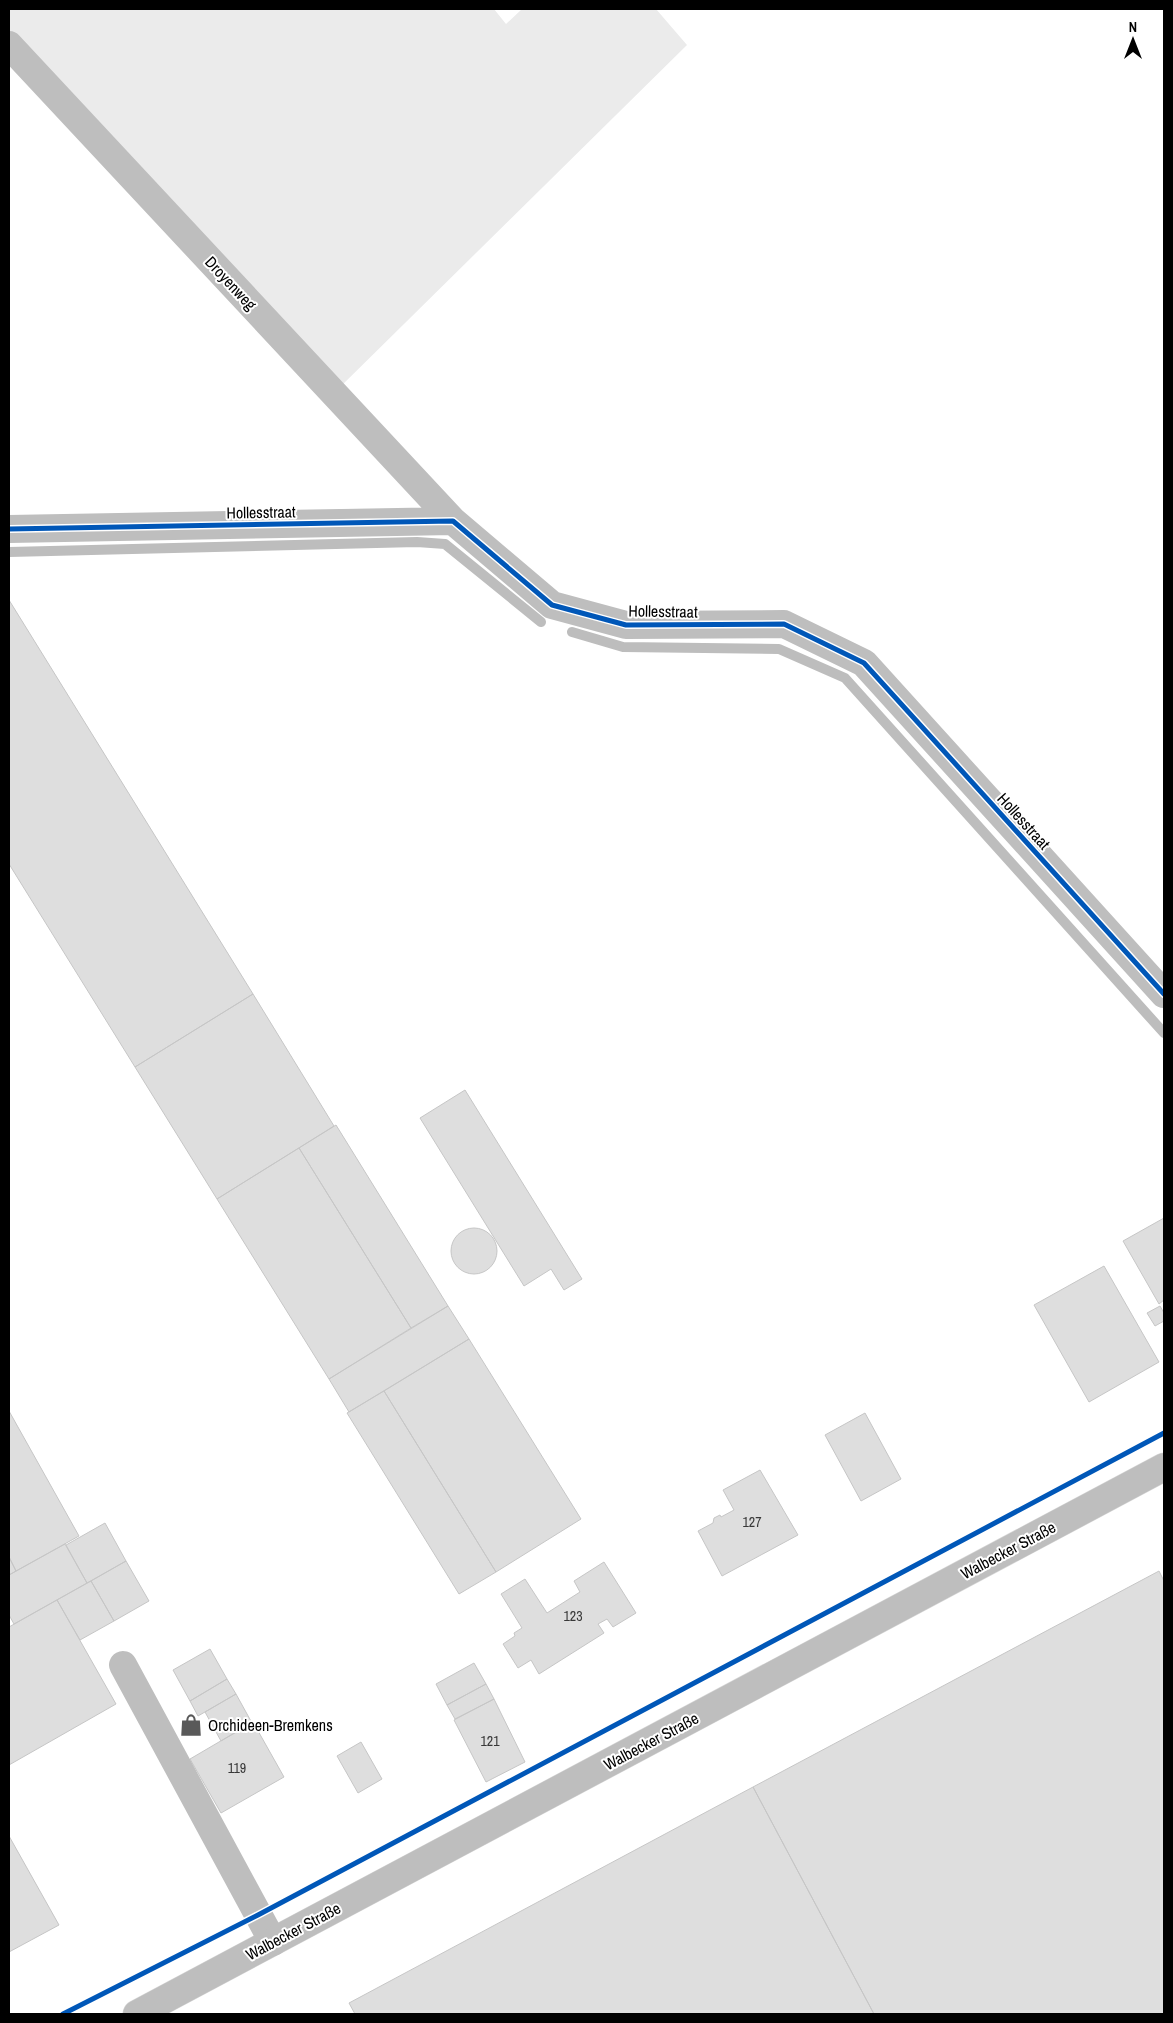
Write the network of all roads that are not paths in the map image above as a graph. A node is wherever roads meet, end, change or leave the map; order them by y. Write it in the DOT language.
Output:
graph roads {
  1 [pos="9,45"];
  2 [pos="454,521"];
  3 [pos="9,529"];
  4 [pos="1164,994"];
  5 [pos="1164,1466"];
  6 [pos="123,1665"];
  7 [pos="273,1942"];
  8 [pos="137,2014"];
  1 -- 2 [label="street, Droyenweg"];
  2 -- 3 [label="street, Hollesstraat"];
  2 -- 4 [label="street, Hollesstraat"];
  5 -- 7 [label="street, Walbecker Straße"];
  6 -- 7 [label="street"];
  7 -- 8 [label="street, Walbecker Straße"];
}
